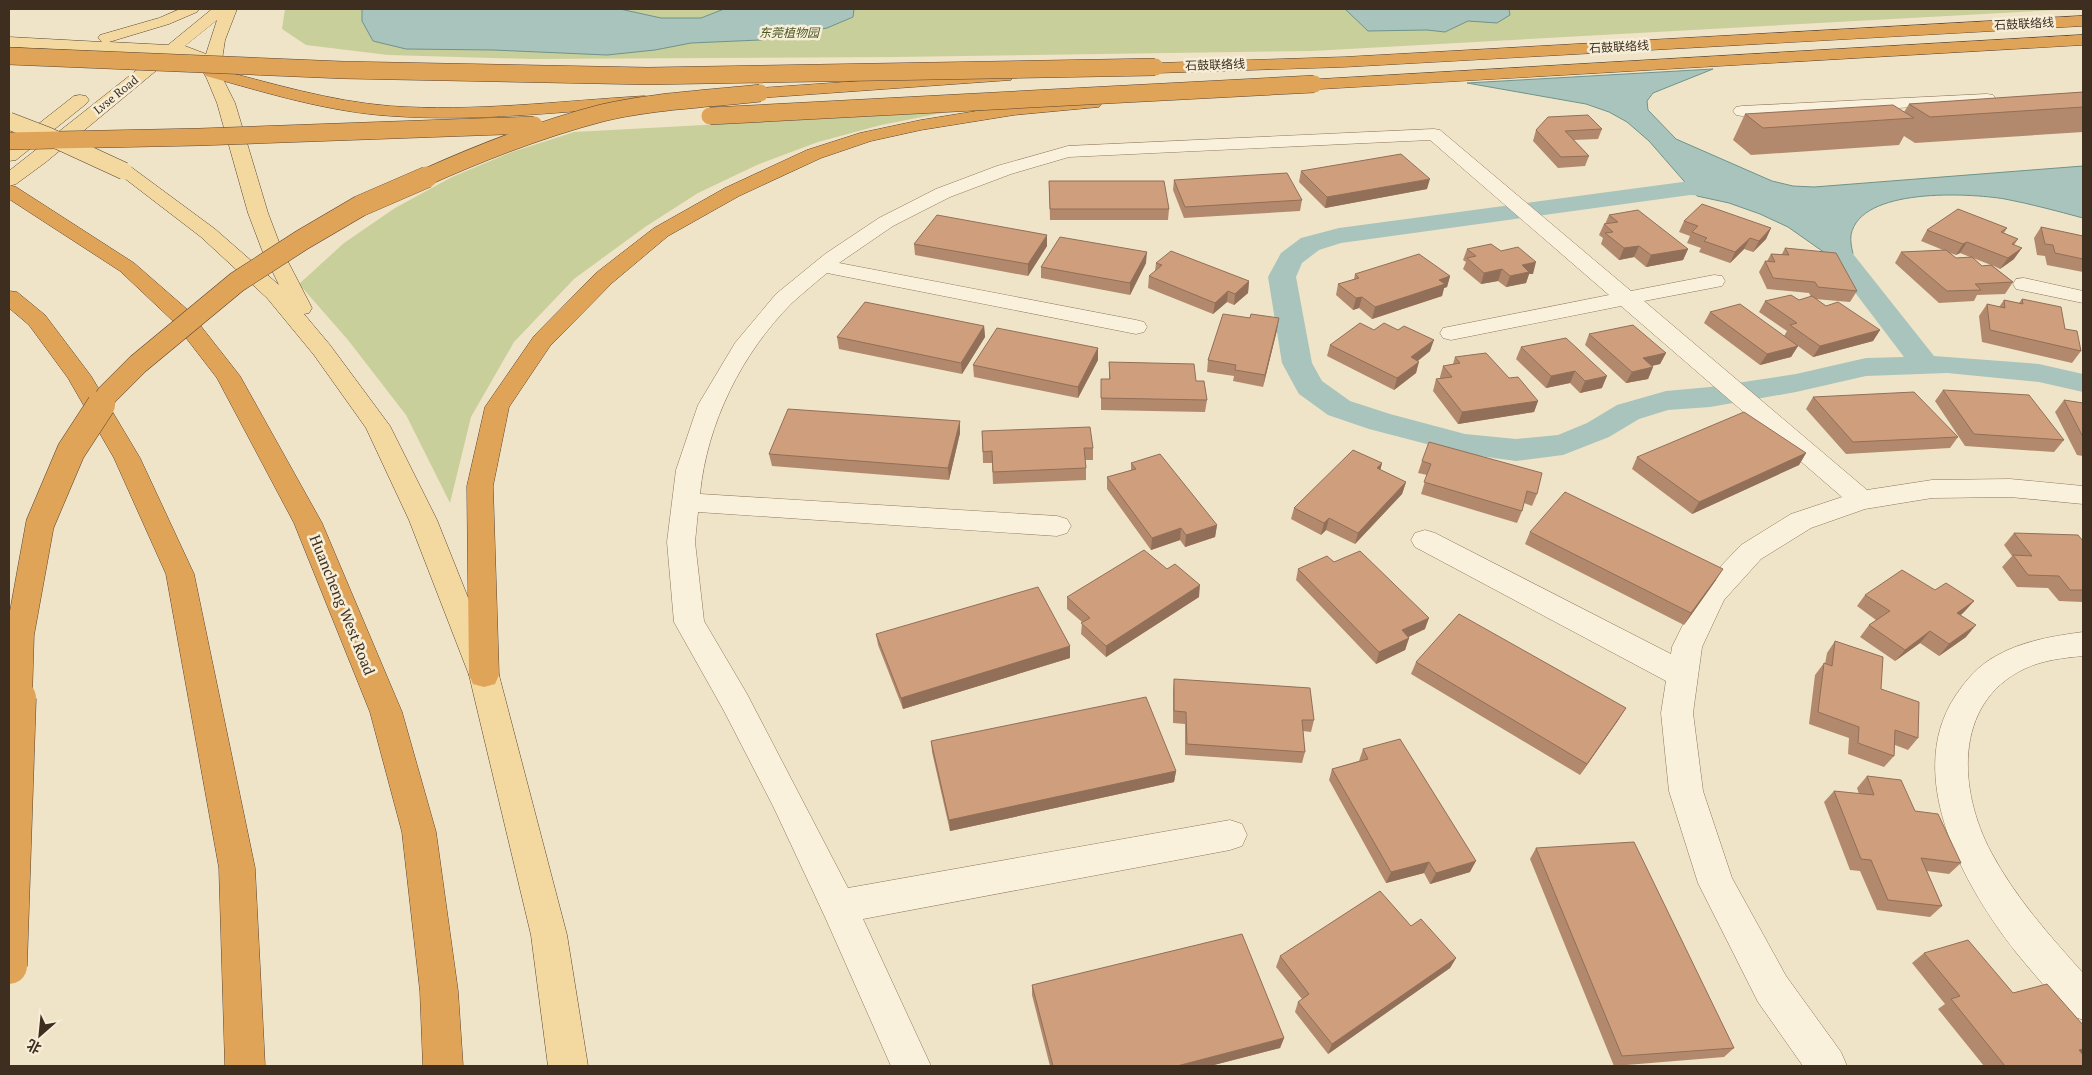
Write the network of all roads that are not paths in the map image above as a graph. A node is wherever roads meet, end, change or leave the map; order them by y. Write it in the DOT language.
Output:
graph roads {
  1 [pos="192,9"];
  2 [pos="201,9"];
  3 [pos="222,9"];
  4 [pos="230,9"];
  5 [pos="2083,21"];
  6 [pos="2083,40"];
  7 [pos="9,42"];
  8 [pos="59,44"];
  9 [pos="149,49"];
  10 [pos="171,50"];
  11 [pos="9,56"];
  12 [pos="1155,67"];
  13 [pos="212,73"];
  14 [pos="114,76"];
  15 [pos="1314,84"];
  16 [pos="92,92"];
  17 [pos="760,93"];
  18 [pos="2005,98"];
  19 [pos="1742,111"];
  20 [pos="698,117"];
  21 [pos="679,118"];
  22 [pos="9,121"];
  23 [pos="9,141"];
  24 [pos="9,156"];
  25 [pos="9,180"];
  26 [pos="9,191"];
  27 [pos="823,266"];
  28 [pos="1714,281"];
  29 [pos="2024,284"];
  30 [pos="9,297"];
  31 [pos="2083,297"];
  32 [pos="1626,298"];
  33 [pos="1136,327"];
  34 [pos="1451,333"];
  35 [pos="322,350"];
  36 [pos="2083,495"];
  37 [pos="1862,500"];
  38 [pos="685,502"];
  39 [pos="1057,526"];
  40 [pos="1426,540"];
  41 [pos="2083,644"];
  42 [pos="484,675"];
  43 [pos="1683,675"];
  44 [pos="1230,835"];
  45 [pos="839,907"];
  46 [pos="9,966"];
  47 [pos="2083,1001"];
  48 [pos="245,1066"];
  49 [pos="443,1066"];
  50 [pos="568,1066"];
  51 [pos="911,1066"];
  52 [pos="1827,1066"];
  1 -- 8 [label="main road"];
  2 -- 9 [label="main road, Lvse Road"];
  3 -- 10 [label="main road, Lvse Road"];
  4 -- 13 [label="main road"];
  5 -- 12 [label="highway, 石鼓联络线"];
  6 -- 15 [label="highway, 石鼓联络线"];
  7 -- 8 [label="main road"];
  8 -- 9 [label="main road"];
  9 -- 10 [label="main road"];
  9 -- 14 [label="main road, Lvse Road"];
  10 -- 13 [label="main road"];
  10 -- 25 [label="main road, Lvse Road"];
  11 -- 12 [label="highway, bridge"];
  12 -- 17 [label="highway"];
  13 -- 17 [label="highway"];
  13 -- 35 [label="main road"];
  15 -- 20 [label="highway, bridge"];
  15 -- 42 [label="highway"];
  16 -- 24 [label="main road, Lvse Road"];
  17 -- 46 [label="highway, bridge"];
  18 -- 19 [label="lane"];
  21 -- 23 [label="highway, bridge"];
  22 -- 35 [label="main road, bridge"];
  26 -- 49 [label="highway, Huancheng West Road"];
  27 -- 32 [label="lane"];
  27 -- 33 [label="lane"];
  27 -- 38 [label="lane"];
  28 -- 32 [label="lane"];
  29 -- 31 [label="lane"];
  30 -- 48 [label="highway"];
  32 -- 34 [label="lane"];
  32 -- 37 [label="lane"];
  35 -- 42 [label="main road"];
  36 -- 37 [label="lane"];
  37 -- 43 [label="lane"];
  38 -- 39 [label="lane"];
  38 -- 45 [label="lane"];
  40 -- 43 [label="lane"];
  41 -- 47 [label="lane"];
  42 -- 50 [label="main road"];
  43 -- 52 [label="lane"];
  44 -- 45 [label="lane"];
  45 -- 51 [label="lane"];
}
